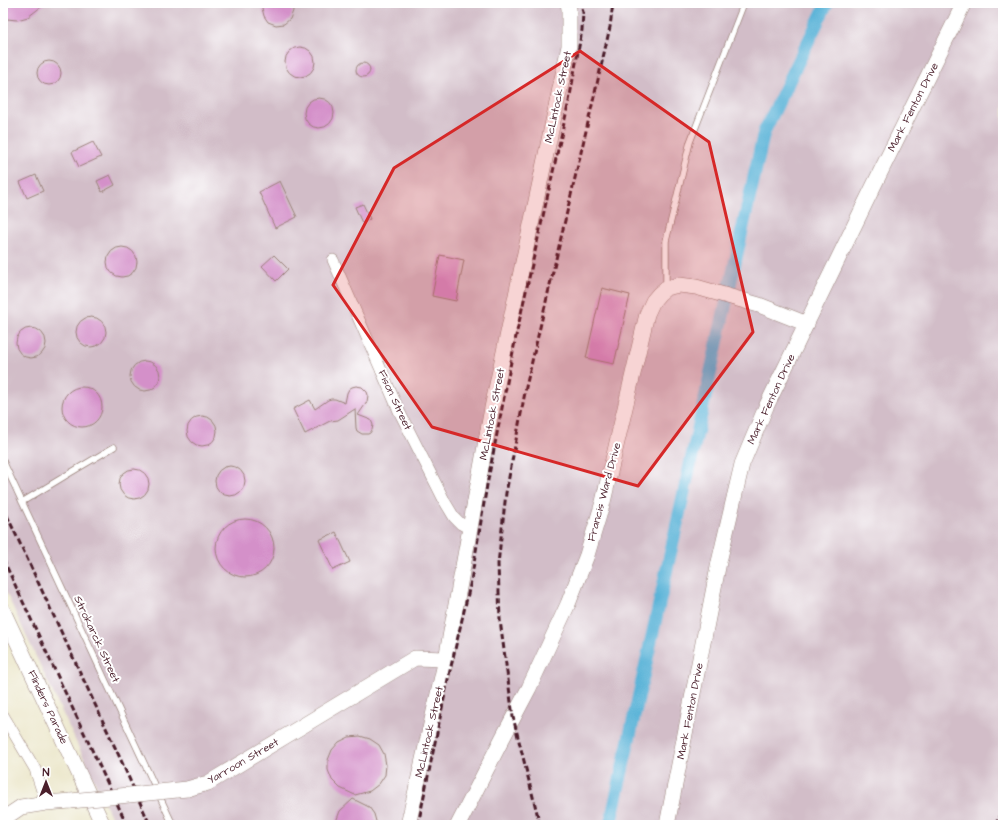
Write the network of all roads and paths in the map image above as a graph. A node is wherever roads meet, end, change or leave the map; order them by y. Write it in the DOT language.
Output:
graph roads {
  1 [pos="568,3"];
  2 [pos="744,3"];
  3 [pos="964,3"];
  4 [pos="334,260"];
  5 [pos="666,288"];
  6 [pos="807,324"];
  7 [pos="114,447"];
  8 [pos="3,461"];
  9 [pos="22,502"];
  10 [pos="470,529"];
  11 [pos="3,611"];
  12 [pos="446,658"];
  13 [pos="3,714"];
  14 [pos="46,803"];
  15 [pos="4,825"];
  16 [pos="103,825"];
  17 [pos="173,825"];
  18 [pos="408,825"];
  19 [pos="458,825"];
  20 [pos="667,825"];
  1 -- 10 [label="street, McLintock Street"];
  2 -- 5 [label="lane"];
  3 -- 6 [label="street, Mark Fenton Drive"];
  4 -- 10 [label="street, Fison Street"];
  5 -- 6 [label="street"];
  5 -- 19 [label="street, Francis Ward Drive"];
  6 -- 20 [label="street, Mark Fenton Drive"];
  7 -- 9 [label="lane"];
  8 -- 9 [label="lane, Strokarck Street"];
  9 -- 17 [label="lane, Strokarck Street"];
  10 -- 12 [label="street, McLintock Street"];
  11 -- 16 [label="street, Flinders Parade"];
  12 -- 14 [label="street, Yarroon Street, bridge"];
  12 -- 18 [label="street, McLintock Street"];
  13 -- 14 [label="street"];
  14 -- 15 [label="street, Yarroon Street"];
}
